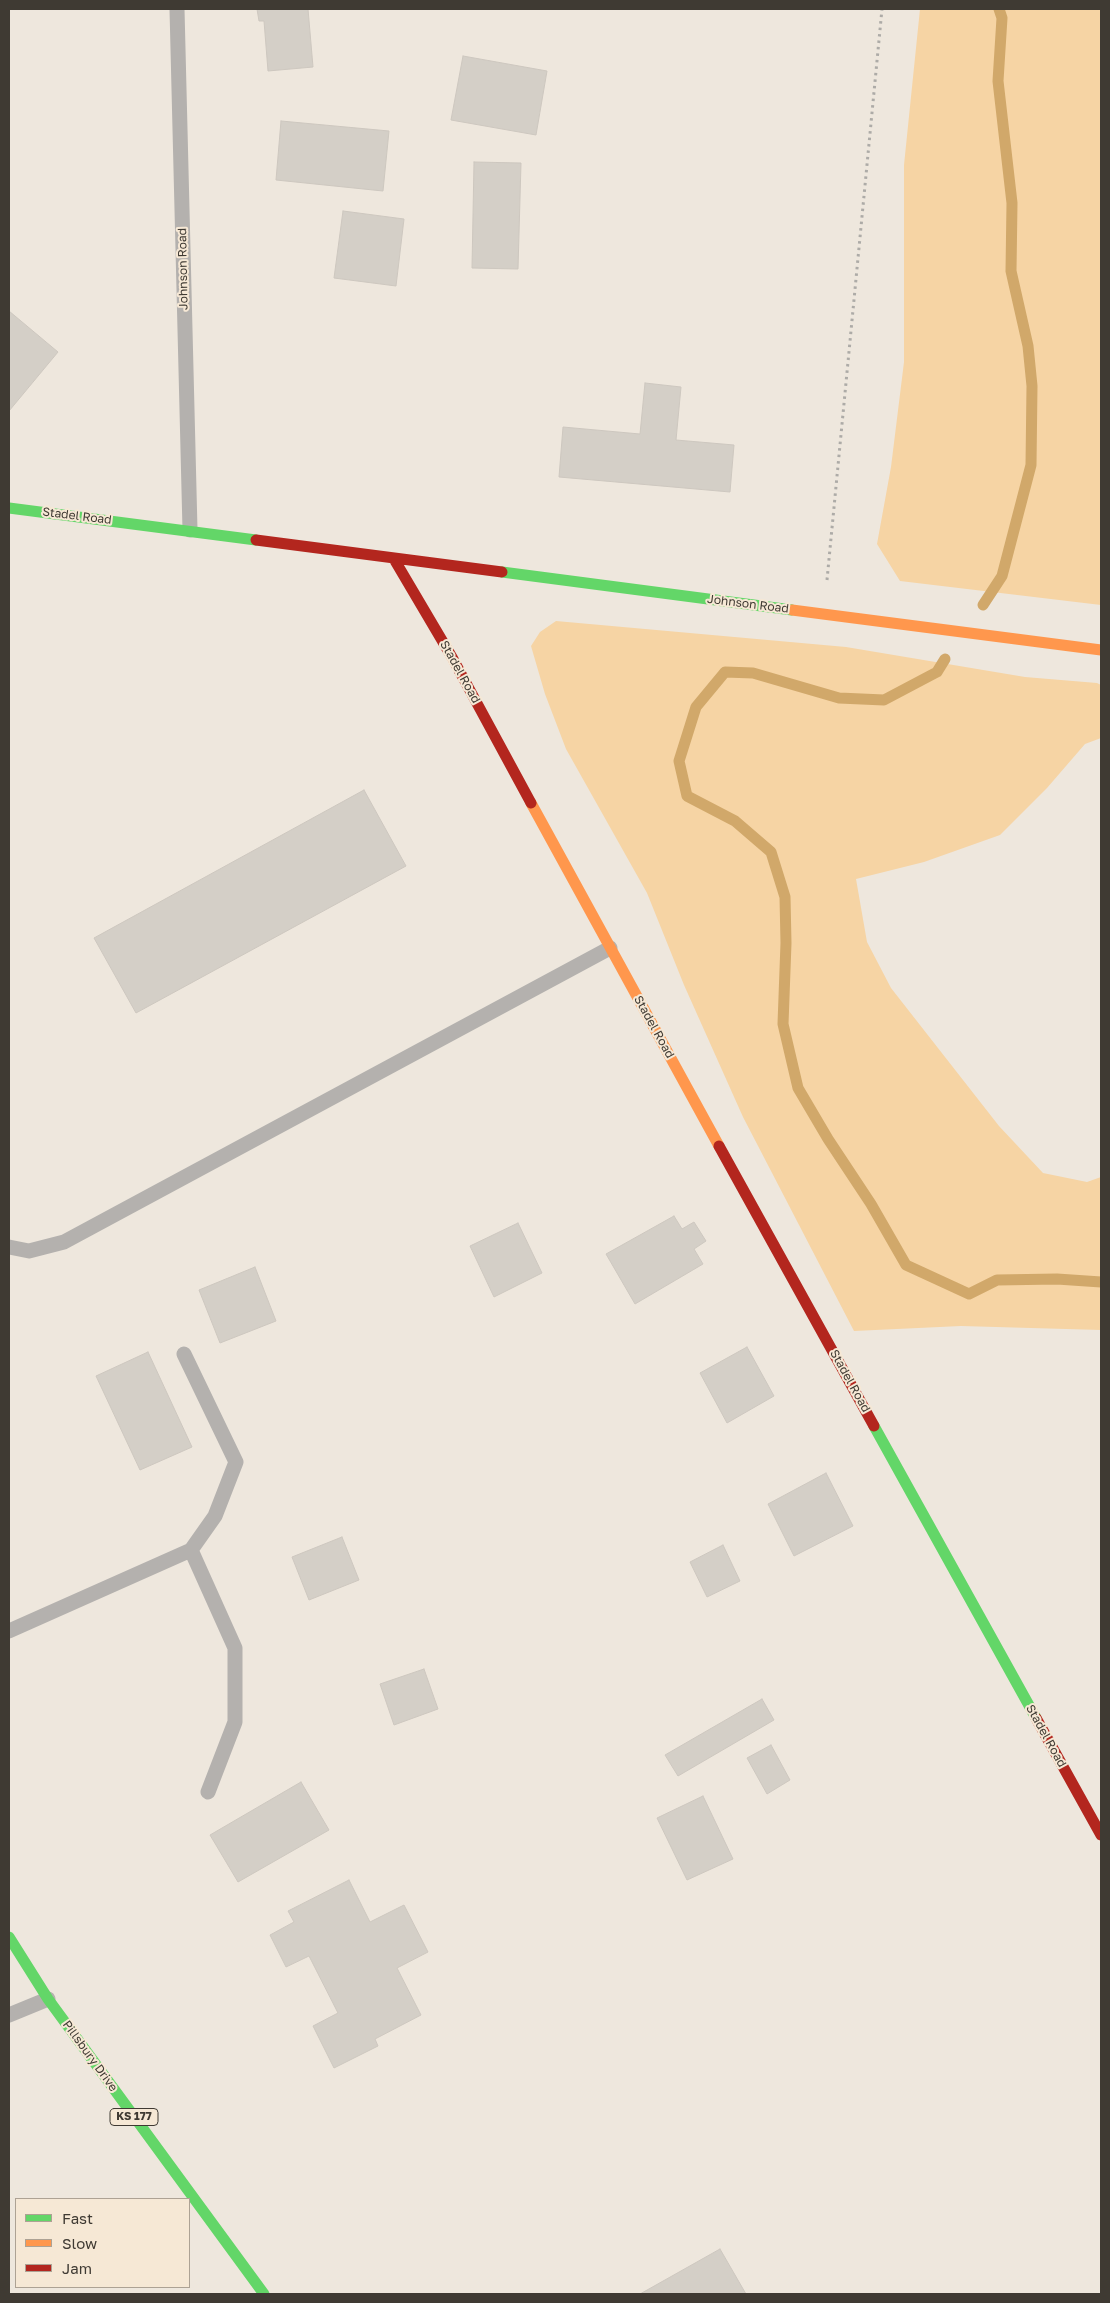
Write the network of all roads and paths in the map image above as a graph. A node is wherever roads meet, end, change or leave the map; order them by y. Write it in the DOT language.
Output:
graph roads {
  1 [pos="177,9"];
  2 [pos="882,9"];
  3 [pos="9,508"];
  4 [pos="190,530"];
  5 [pos="394,559"];
  6 [pos="824,614"];
  7 [pos="1101,650"];
  8 [pos="610,948"];
  9 [pos="9,1247"];
  10 [pos="184,1354"];
  11 [pos="191,1550"];
  12 [pos="9,1632"];
  13 [pos="208,1792"];
  14 [pos="1101,1836"];
  15 [pos="9,1937"];
  16 [pos="48,1999"];
  17 [pos="9,2015"];
  18 [pos="264,2294"];
  1 -- 4 [label="lane, Johnson Road"];
  2 -- 6 [label="path"];
  3 -- 4 [label="main road, Stadel Road"];
  4 -- 5 [label="main road, Stadel Road"];
  5 -- 6 [label="main road, Johnson Road"];
  5 -- 8 [label="main road, Stadel Road"];
  6 -- 7 [label="main road, Johnson Road"];
  8 -- 9 [label="lane"];
  8 -- 14 [label="main road, Stadel Road"];
  10 -- 11 [label="lane"];
  11 -- 12 [label="lane"];
  11 -- 13 [label="lane"];
  15 -- 16 [label="main road, Pillsbury Drive / KS 177"];
  16 -- 17 [label="lane"];
  16 -- 18 [label="main road, Pillsbury Drive / KS 177"];
}
